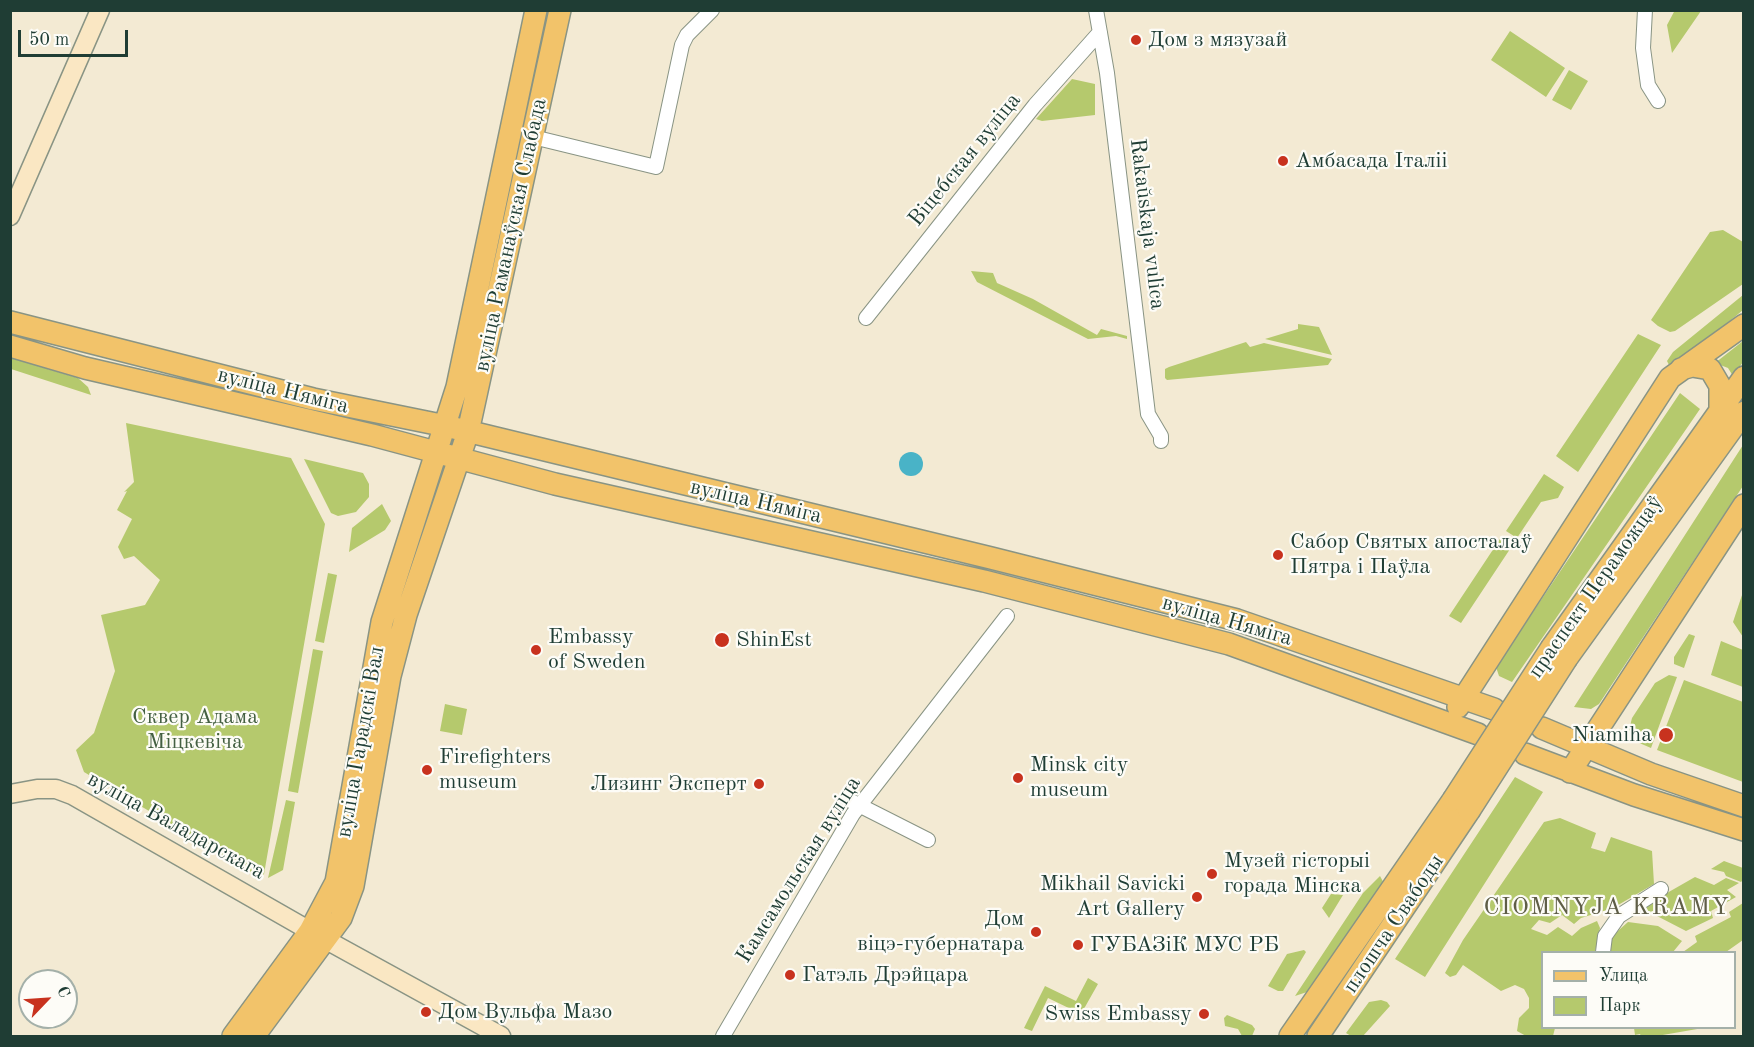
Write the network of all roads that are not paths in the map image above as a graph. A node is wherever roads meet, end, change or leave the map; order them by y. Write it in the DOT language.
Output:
graph roads {
  1 [pos="100,10"];
  2 [pos="536,10"];
  3 [pos="560,10"];
  4 [pos="712,10"];
  5 [pos="1096,10"];
  6 [pos="1645,10"];
  7 [pos="1100,32"];
  8 [pos="1658,101"];
  9 [pos="533,137"];
  10 [pos="10,216"];
  11 [pos="866,318"];
  12 [pos="10,322"];
  13 [pos="1743,325"];
  14 [pos="10,346"];
  15 [pos="1681,369"];
  16 [pos="1743,377"];
  17 [pos="1736,415"];
  18 [pos="446,426"];
  19 [pos="468,432"];
  20 [pos="1161,441"];
  21 [pos="438,452"];
  22 [pos="460,459"];
  23 [pos="1743,505"];
  24 [pos="1007,616"];
  25 [pos="1464,698"];
  26 [pos="1494,709"];
  27 [pos="1448,722"];
  28 [pos="1542,728"];
  29 [pos="1478,734"];
  30 [pos="1586,745"];
  31 [pos="1525,754"];
  32 [pos="1570,772"];
  33 [pos="10,794"];
  34 [pos="853,802"];
  35 [pos="1461,806"];
  36 [pos="1743,806"];
  37 [pos="1743,830"];
  38 [pos="928,840"];
  39 [pos="1661,889"];
  40 [pos="318,935"];
  41 [pos="1603,951"];
  42 [pos="233,1036"];
  43 [pos="254,1036"];
  44 [pos="501,1036"];
  45 [pos="723,1036"];
  46 [pos="1290,1036"];
  47 [pos="1318,1036"];
  1 -- 10 [label="main road"];
  2 -- 18 [label="main road, вуліца Раманаўская Слабада"];
  3 -- 9 [label="main road, вуліца Раманаўская Слабада"];
  4 -- 9 [label="street"];
  5 -- 7 [label="street, Rakaŭskaja vulica"];
  6 -- 8 [label="street"];
  7 -- 11 [label="street, Віцебская вуліца"];
  7 -- 20 [label="street, Rakaŭskaja vulica"];
  9 -- 19 [label="main road, вуліца Раманаўская Слабада"];
  12 -- 18 [label="main road, вуліца Няміга"];
  13 -- 15 [label="main road"];
  14 -- 21 [label="main road, вуліца Няміга"];
  15 -- 17 [label="main road"];
  15 -- 25 [label="main road"];
  16 -- 17 [label="main road, праспект Пераможцаў"];
  17 -- 35 [label="main road, праспект Пераможцаў, bridge"];
  18 -- 19 [label="main road, вуліца Няміга"];
  18 -- 21 [label="main road, вуліца Гарадскі Вал"];
  19 -- 22 [label="main road, вуліца Раманаўская Слабада"];
  19 -- 25 [label="main road, вуліца Няміга"];
  21 -- 22 [label="main road, вуліца Няміга"];
  21 -- 40 [label="main road, вуліца Гарадскі Вал"];
  22 -- 27 [label="main road, вуліца Няміга"];
  22 -- 40 [label="main road, вуліца Гарадскі Вал"];
  23 -- 30 [label="main road"];
  24 -- 34 [label="street, Камсамольская вуліца"];
  25 -- 26 [label="main road, вуліца Няміга"];
  25 -- 27 [label="main road"];
  27 -- 29 [label="main road, вуліца Няміга"];
  28 -- 30 [label="main road"];
  30 -- 32 [label="main road"];
  30 -- 36 [label="main road"];
  31 -- 32 [label="main road"];
  32 -- 37 [label="main road"];
  33 -- 40 [label="main road, вуліца Валадарскага"];
  34 -- 38 [label="street"];
  34 -- 45 [label="street, Камсамольская вуліца"];
  35 -- 46 [label="main road, плошча Свабоды"];
  35 -- 47 [label="main road, плошча Свабоды"];
  39 -- 41 [label="street"];
  40 -- 42 [label="main road, вуліца Гарадскі Вал"];
  40 -- 43 [label="main road, вуліца Гарадскі Вал"];
  40 -- 44 [label="main road, вуліца Валадарскага"];
}
